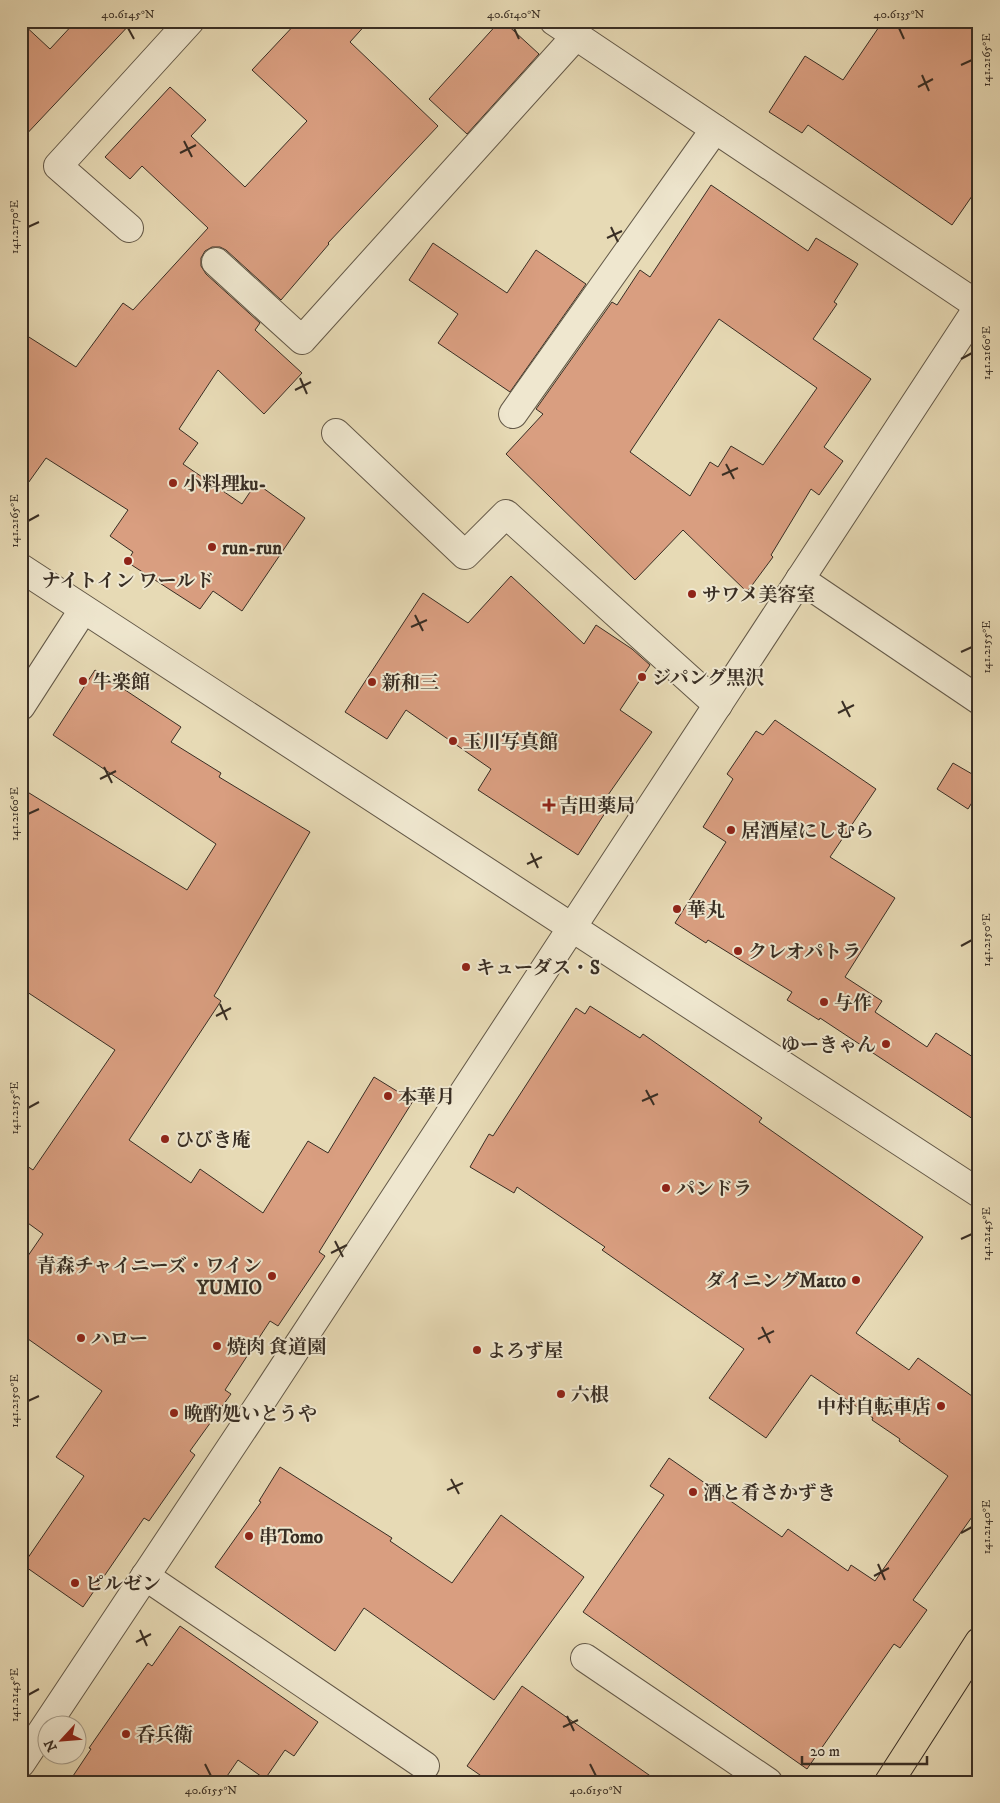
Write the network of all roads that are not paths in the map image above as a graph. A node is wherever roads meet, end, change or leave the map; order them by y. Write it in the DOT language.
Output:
graph roads {
  1 [pos="190,21"];
  2 [pos="554,21"];
  3 [pos="576,36"];
  4 [pos="715,129"];
  5 [pos="128,228"];
  6 [pos="216,262"];
  7 [pos="979,306"];
  8 [pos="512,414"];
  9 [pos="336,433"];
  10 [pos="21,568"];
  11 [pos="800,579"];
  12 [pos="83,610"];
  13 [pos="979,700"];
  14 [pos="718,705"];
  15 [pos="21,706"];
  16 [pos="572,927"];
  17 [pos="979,1194"];
  18 [pos="146,1576"];
  19 [pos="979,1642"];
  20 [pos="585,1658"];
  21 [pos="21,1763"];
  22 [pos="425,1766"];
  23 [pos="768,1782"];
  24 [pos="889,1782"];
  1 -- 5 [label="street"];
  2 -- 3 [label="street"];
  3 -- 4 [label="street"];
  3 -- 6 [label="street"];
  4 -- 7 [label="street"];
  4 -- 8 [label="street"];
  7 -- 11 [label="street"];
  9 -- 14 [label="street"];
  10 -- 12 [label="street"];
  11 -- 13 [label="street"];
  11 -- 14 [label="street"];
  12 -- 15 [label="street"];
  12 -- 16 [label="street"];
  14 -- 16 [label="street"];
  16 -- 17 [label="street"];
  16 -- 18 [label="street"];
  18 -- 21 [label="street"];
  18 -- 22 [label="street"];
  19 -- 24 [label="highway"];
  20 -- 23 [label="street"];
}
